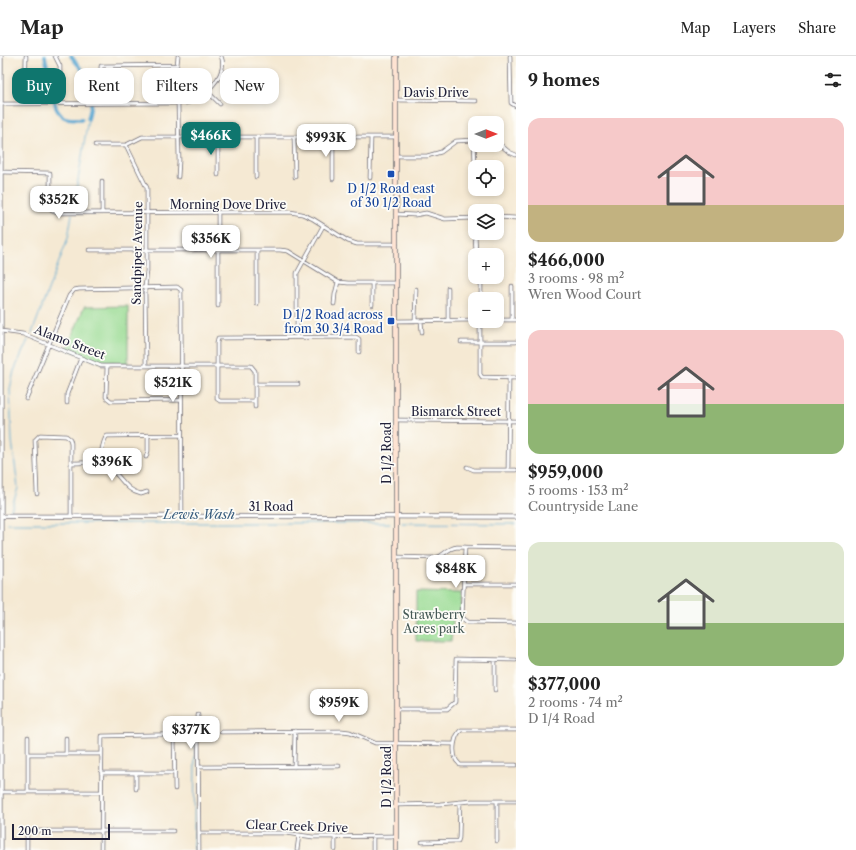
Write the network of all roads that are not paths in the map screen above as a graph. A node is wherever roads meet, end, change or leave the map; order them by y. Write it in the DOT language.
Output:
graph roads {
  1 [pos="1,56"];
  2 [pos="26,56"];
  3 [pos="55,56"];
  4 [pos="178,56"];
  5 [pos="221,56"];
  6 [pos="396,56"];
  7 [pos="510,56"];
  8 [pos="26,68"];
  9 [pos="60,68"];
  10 [pos="101,68"];
  11 [pos="212,85"];
  12 [pos="212,95"];
  13 [pos="396,100"];
  14 [pos="476,101"];
  15 [pos="0,104"];
  16 [pos="12,104"];
  17 [pos="178,104"];
  18 [pos="220,104"];
  19 [pos="516,106"];
  20 [pos="179,137"];
  21 [pos="218,137"];
  22 [pos="256,137"];
  23 [pos="294,137"];
  24 [pos="333,137"];
  25 [pos="371,137"];
  26 [pos="396,137"];
  27 [pos="468,140"];
  28 [pos="95,145"];
  29 [pos="126,145"];
  30 [pos="504,148"];
  31 [pos="516,155"];
  32 [pos="396,156"];
  33 [pos="1,172"];
  34 [pos="218,175"];
  35 [pos="178,177"];
  36 [pos="256,177"];
  37 [pos="295,177"];
  38 [pos="370,178"];
  39 [pos="333,179"];
  40 [pos="102,181"];
  41 [pos="102,212"];
  42 [pos="147,212"];
  43 [pos="218,213"];
  44 [pos="396,214"];
  45 [pos="468,218"];
  46 [pos="504,218"];
  47 [pos="516,218"];
  48 [pos="323,226"];
  49 [pos="396,244"];
  50 [pos="90,250"];
  51 [pos="257,250"];
  52 [pos="147,251"];
  53 [pos="219,251"];
  54 [pos="303,260"];
  55 [pos="338,282"];
  56 [pos="372,283"];
  57 [pos="396,283"];
  58 [pos="512,286"];
  59 [pos="145,287"];
  60 [pos="448,288"];
  61 [pos="416,289"];
  62 [pos="257,304"];
  63 [pos="334,304"];
  64 [pos="372,305"];
  65 [pos="218,306"];
  66 [pos="415,320"];
  67 [pos="421,320"];
  68 [pos="448,320"];
  69 [pos="468,320"];
  70 [pos="514,320"];
  71 [pos="396,321"];
  72 [pos="480,328"];
  73 [pos="1,331"];
  74 [pos="422,332"];
  75 [pos="297,336"];
  76 [pos="461,342"];
  77 [pos="480,342"];
  78 [pos="516,342"];
  79 [pos="49,344"];
  80 [pos="359,352"];
  81 [pos="81,358"];
  82 [pos="107,366"];
  83 [pos="146,366"];
  84 [pos="181,366"];
  85 [pos="217,366"];
  86 [pos="509,378"];
  87 [pos="516,378"];
  88 [pos="255,384"];
  89 [pos="298,384"];
  90 [pos="26,398"];
  91 [pos="181,400"];
  92 [pos="255,401"];
  93 [pos="67,403"];
  94 [pos="255,407"];
  95 [pos="396,420"];
  96 [pos="508,421"];
  97 [pos="516,421"];
  98 [pos="181,435"];
  99 [pos="148,436"];
  100 [pos="146,457"];
  101 [pos="71,463"];
  102 [pos="99,464"];
  103 [pos="467,467"];
  104 [pos="508,470"];
  105 [pos="516,470"];
  106 [pos="147,492"];
  107 [pos="37,494"];
  108 [pos="1,516"];
  109 [pos="71,516"];
  110 [pos="182,516"];
  111 [pos="396,517"];
  112 [pos="516,517"];
  113 [pos="465,547"];
  114 [pos="516,548"];
  115 [pos="396,557"];
  116 [pos="464,584"];
  117 [pos="516,584"];
  118 [pos="1,594"];
  119 [pos="516,623"];
  120 [pos="495,660"];
  121 [pos="516,660"];
  122 [pos="495,690"];
  123 [pos="396,709"];
  124 [pos="0,710"];
  125 [pos="198,715"];
  126 [pos="516,730"];
  127 [pos="295,731"];
  128 [pos="222,732"];
  129 [pos="199,734"];
  130 [pos="174,735"];
  131 [pos="28,737"];
  132 [pos="66,738"];
  133 [pos="396,744"];
  134 [pos="454,744"];
  135 [pos="28,754"];
  136 [pos="66,754"];
  137 [pos="101,754"];
  138 [pos="516,765"];
  139 [pos="339,766"];
  140 [pos="199,767"];
  141 [pos="294,767"];
  142 [pos="101,773"];
  143 [pos="136,773"];
  144 [pos="175,773"];
  145 [pos="136,789"];
  146 [pos="175,789"];
  147 [pos="1,792"];
  148 [pos="28,792"];
  149 [pos="101,792"];
  150 [pos="497,801"];
  151 [pos="460,802"];
  152 [pos="516,802"];
  153 [pos="396,805"];
  154 [pos="101,831"];
  155 [pos="173,831"];
  156 [pos="199,833"];
  157 [pos="299,835"];
  158 [pos="373,836"];
  159 [pos="396,836"];
  160 [pos="335,837"];
  161 [pos="497,841"];
  162 [pos="422,842"];
  163 [pos="1,850"];
  164 [pos="27,850"];
  165 [pos="101,850"];
  166 [pos="199,850"];
  167 [pos="297,850"];
  168 [pos="335,850"];
  169 [pos="373,850"];
  170 [pos="396,850"];
  1 -- 15 [label="street"];
  2 -- 8 [label="street"];
  3 -- 9 [label="street"];
  4 -- 10 [label="street"];
  5 -- 11 [label="street"];
  6 -- 13 [label="main road, D 1/2 Road"];
  7 -- 19 [label="street"];
  12 -- 18 [label="street"];
  13 -- 14 [label="street, Davis Drive"];
  13 -- 26 [label="main road, D 1/2 Road"];
  15 -- 16 [label="street"];
  15 -- 33 [label="street"];
  17 -- 20 [label="street"];
  20 -- 21 [label="street"];
  20 -- 29 [label="street"];
  20 -- 35 [label="street"];
  21 -- 22 [label="street"];
  21 -- 34 [label="street"];
  22 -- 23 [label="street"];
  22 -- 36 [label="street"];
  23 -- 24 [label="street"];
  23 -- 37 [label="street"];
  24 -- 25 [label="street"];
  24 -- 39 [label="street"];
  25 -- 26 [label="street"];
  25 -- 38 [label="street"];
  26 -- 32 [label="main road, D 1/2 Road"];
  27 -- 32 [label="street"];
  28 -- 29 [label="street"];
  29 -- 42 [label="street, Sandpiper Avenue"];
  30 -- 31 [label="street"];
  32 -- 44 [label="main road, D 1/2 Road"];
  33 -- 41 [label="street, Morning Dove Drive"];
  33 -- 73 [label="street"];
  40 -- 41 [label="street"];
  41 -- 42 [label="street, Morning Dove Drive"];
  42 -- 43 [label="street, Morning Dove Drive"];
  42 -- 52 [label="street, Sandpiper Avenue"];
  43 -- 48 [label="street, Morning Dove Drive"];
  43 -- 53 [label="street"];
  44 -- 45 [label="street"];
  44 -- 49 [label="main road, D 1/2 Road"];
  46 -- 47 [label="street"];
  48 -- 49 [label="street, Morning Dove Drive"];
  48 -- 54 [label="street"];
  49 -- 57 [label="main road, D 1/2 Road"];
  50 -- 52 [label="street"];
  51 -- 53 [label="street"];
  51 -- 54 [label="street"];
  51 -- 62 [label="street"];
  52 -- 53 [label="street"];
  52 -- 59 [label="street, Sandpiper Avenue"];
  53 -- 65 [label="street"];
  54 -- 55 [label="street"];
  54 -- 75 [label="street"];
  55 -- 56 [label="street"];
  55 -- 63 [label="street"];
  56 -- 57 [label="street"];
  56 -- 64 [label="street"];
  57 -- 71 [label="main road, D 1/2 Road"];
  58 -- 70 [label="street"];
  59 -- 79 [label="street"];
  59 -- 83 [label="street, Sandpiper Avenue"];
  59 -- 84 [label="street"];
  60 -- 68 [label="street"];
  61 -- 66 [label="street"];
  66 -- 67 [label="street"];
  66 -- 71 [label="street"];
  67 -- 68 [label="street"];
  67 -- 74 [label="street"];
  68 -- 69 [label="street"];
  71 -- 95 [label="main road, D 1/2 Road"];
  72 -- 77 [label="street"];
  73 -- 79 [label="street, Alamo Street"];
  73 -- 108 [label="street"];
  75 -- 80 [label="street"];
  75 -- 85 [label="street"];
  76 -- 77 [label="street"];
  77 -- 78 [label="street"];
  77 -- 86 [label="street"];
  79 -- 81 [label="street, Alamo Street"];
  79 -- 90 [label="street"];
  81 -- 82 [label="street, Alamo Street"];
  81 -- 93 [label="street"];
  82 -- 83 [label="street, Alamo Street"];
  82 -- 91 [label="street"];
  83 -- 84 [label="street, Alamo Street"];
  84 -- 85 [label="street, Alamo Street"];
  84 -- 91 [label="street"];
  85 -- 88 [label="street, Alamo Street"];
  85 -- 92 [label="street"];
  86 -- 87 [label="street"];
  86 -- 96 [label="street"];
  88 -- 89 [label="street"];
  88 -- 92 [label="street"];
  91 -- 98 [label="street"];
  92 -- 94 [label="street"];
  95 -- 96 [label="street, Bismarck Street"];
  95 -- 111 [label="main road, D 1/2 Road"];
  96 -- 97 [label="street, Bismarck Street"];
  96 -- 104 [label="street"];
  98 -- 99 [label="street"];
  98 -- 110 [label="street"];
  99 -- 100 [label="street"];
  99 -- 102 [label="street"];
  101 -- 102 [label="street"];
  101 -- 107 [label="street"];
  101 -- 109 [label="street"];
  102 -- 106 [label="street"];
  103 -- 104 [label="street"];
  104 -- 105 [label="street"];
  108 -- 109 [label="street, 31 Road"];
  108 -- 118 [label="street"];
  109 -- 110 [label="street, 31 Road"];
  110 -- 111 [label="street, 31 Road"];
  111 -- 112 [label="street, 31 Road"];
  111 -- 115 [label="main road, D 1/2 Road"];
  113 -- 114 [label="street"];
  113 -- 115 [label="street"];
  113 -- 116 [label="street"];
  115 -- 123 [label="main road, D 1/2 Road"];
  116 -- 117 [label="street"];
  116 -- 119 [label="street"];
  118 -- 124 [label="street"];
  120 -- 121 [label="street"];
  120 -- 122 [label="street"];
  120 -- 123 [label="street"];
  123 -- 133 [label="main road, D 1/2 Road"];
  124 -- 147 [label="street"];
  125 -- 129 [label="street"];
  126 -- 134 [label="street"];
  127 -- 128 [label="street"];
  127 -- 133 [label="street"];
  127 -- 141 [label="street"];
  129 -- 130 [label="street"];
  129 -- 140 [label="street"];
  130 -- 137 [label="street"];
  130 -- 144 [label="street"];
  131 -- 135 [label="street"];
  132 -- 136 [label="street"];
  133 -- 134 [label="street"];
  133 -- 153 [label="main road, D 1/2 Road"];
  134 -- 138 [label="street"];
  135 -- 136 [label="street"];
  135 -- 148 [label="street"];
  136 -- 137 [label="street"];
  137 -- 142 [label="street"];
  139 -- 141 [label="street"];
  140 -- 141 [label="street"];
  140 -- 156 [label="street"];
  142 -- 143 [label="street"];
  142 -- 149 [label="street"];
  143 -- 144 [label="street"];
  143 -- 145 [label="street"];
  144 -- 146 [label="street"];
  147 -- 148 [label="street"];
  147 -- 163 [label="street"];
  148 -- 149 [label="street"];
  149 -- 154 [label="street"];
  150 -- 151 [label="street"];
  150 -- 152 [label="street"];
  150 -- 161 [label="street"];
  151 -- 153 [label="street"];
  151 -- 162 [label="street"];
  153 -- 159 [label="main road, D 1/2 Road"];
  154 -- 155 [label="street"];
  154 -- 164 [label="street"];
  154 -- 165 [label="street"];
  156 -- 157 [label="street, Clear Creek Drive"];
  156 -- 166 [label="street"];
  157 -- 160 [label="street, Clear Creek Drive"];
  157 -- 167 [label="street"];
  158 -- 159 [label="street, Clear Creek Drive"];
  158 -- 160 [label="street, Clear Creek Drive"];
  158 -- 169 [label="street"];
  159 -- 170 [label="main road, D 1/2 Road"];
  160 -- 168 [label="street"];
}
